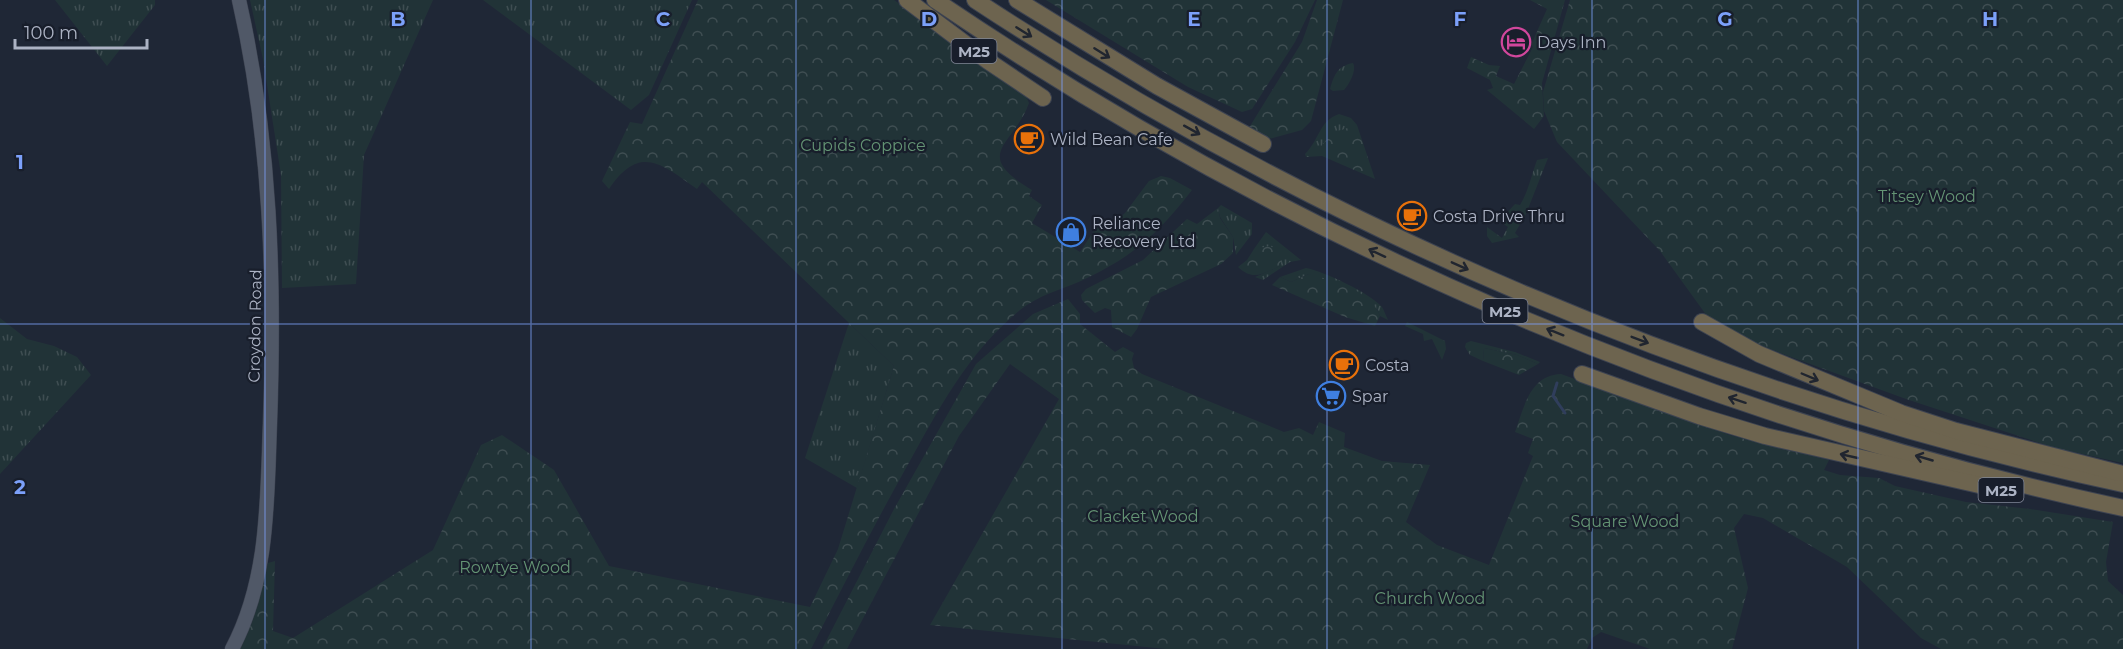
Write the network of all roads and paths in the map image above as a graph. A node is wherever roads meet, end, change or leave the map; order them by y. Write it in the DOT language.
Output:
graph roads {
  1 [pos="239,0"];
  2 [pos="907,0"];
  3 [pos="935,0"];
  4 [pos="975,0"];
  5 [pos="1017,0"];
  6 [pos="1043,98"];
  7 [pos="1263,144"];
  8 [pos="1702,322"];
  9 [pos="1582,374"];
  10 [pos="2123,474"];
  11 [pos="2123,484"];
  12 [pos="2098,502"];
  13 [pos="2123,508"];
  14 [pos="232,649"];
  1 -- 14 [label="main road, Croydon Road"];
  2 -- 6 [label="highway, M25"];
  12 -- 3 [label="highway, M25, one-way"];
  4 -- 11 [label="highway, M25, one-way"];
  5 -- 7 [label="highway, one-way"];
  8 -- 10 [label="highway, one-way"];
  12 -- 9 [label="highway, M25, one-way"];
  12 -- 13 [label="highway, M25"];
}
